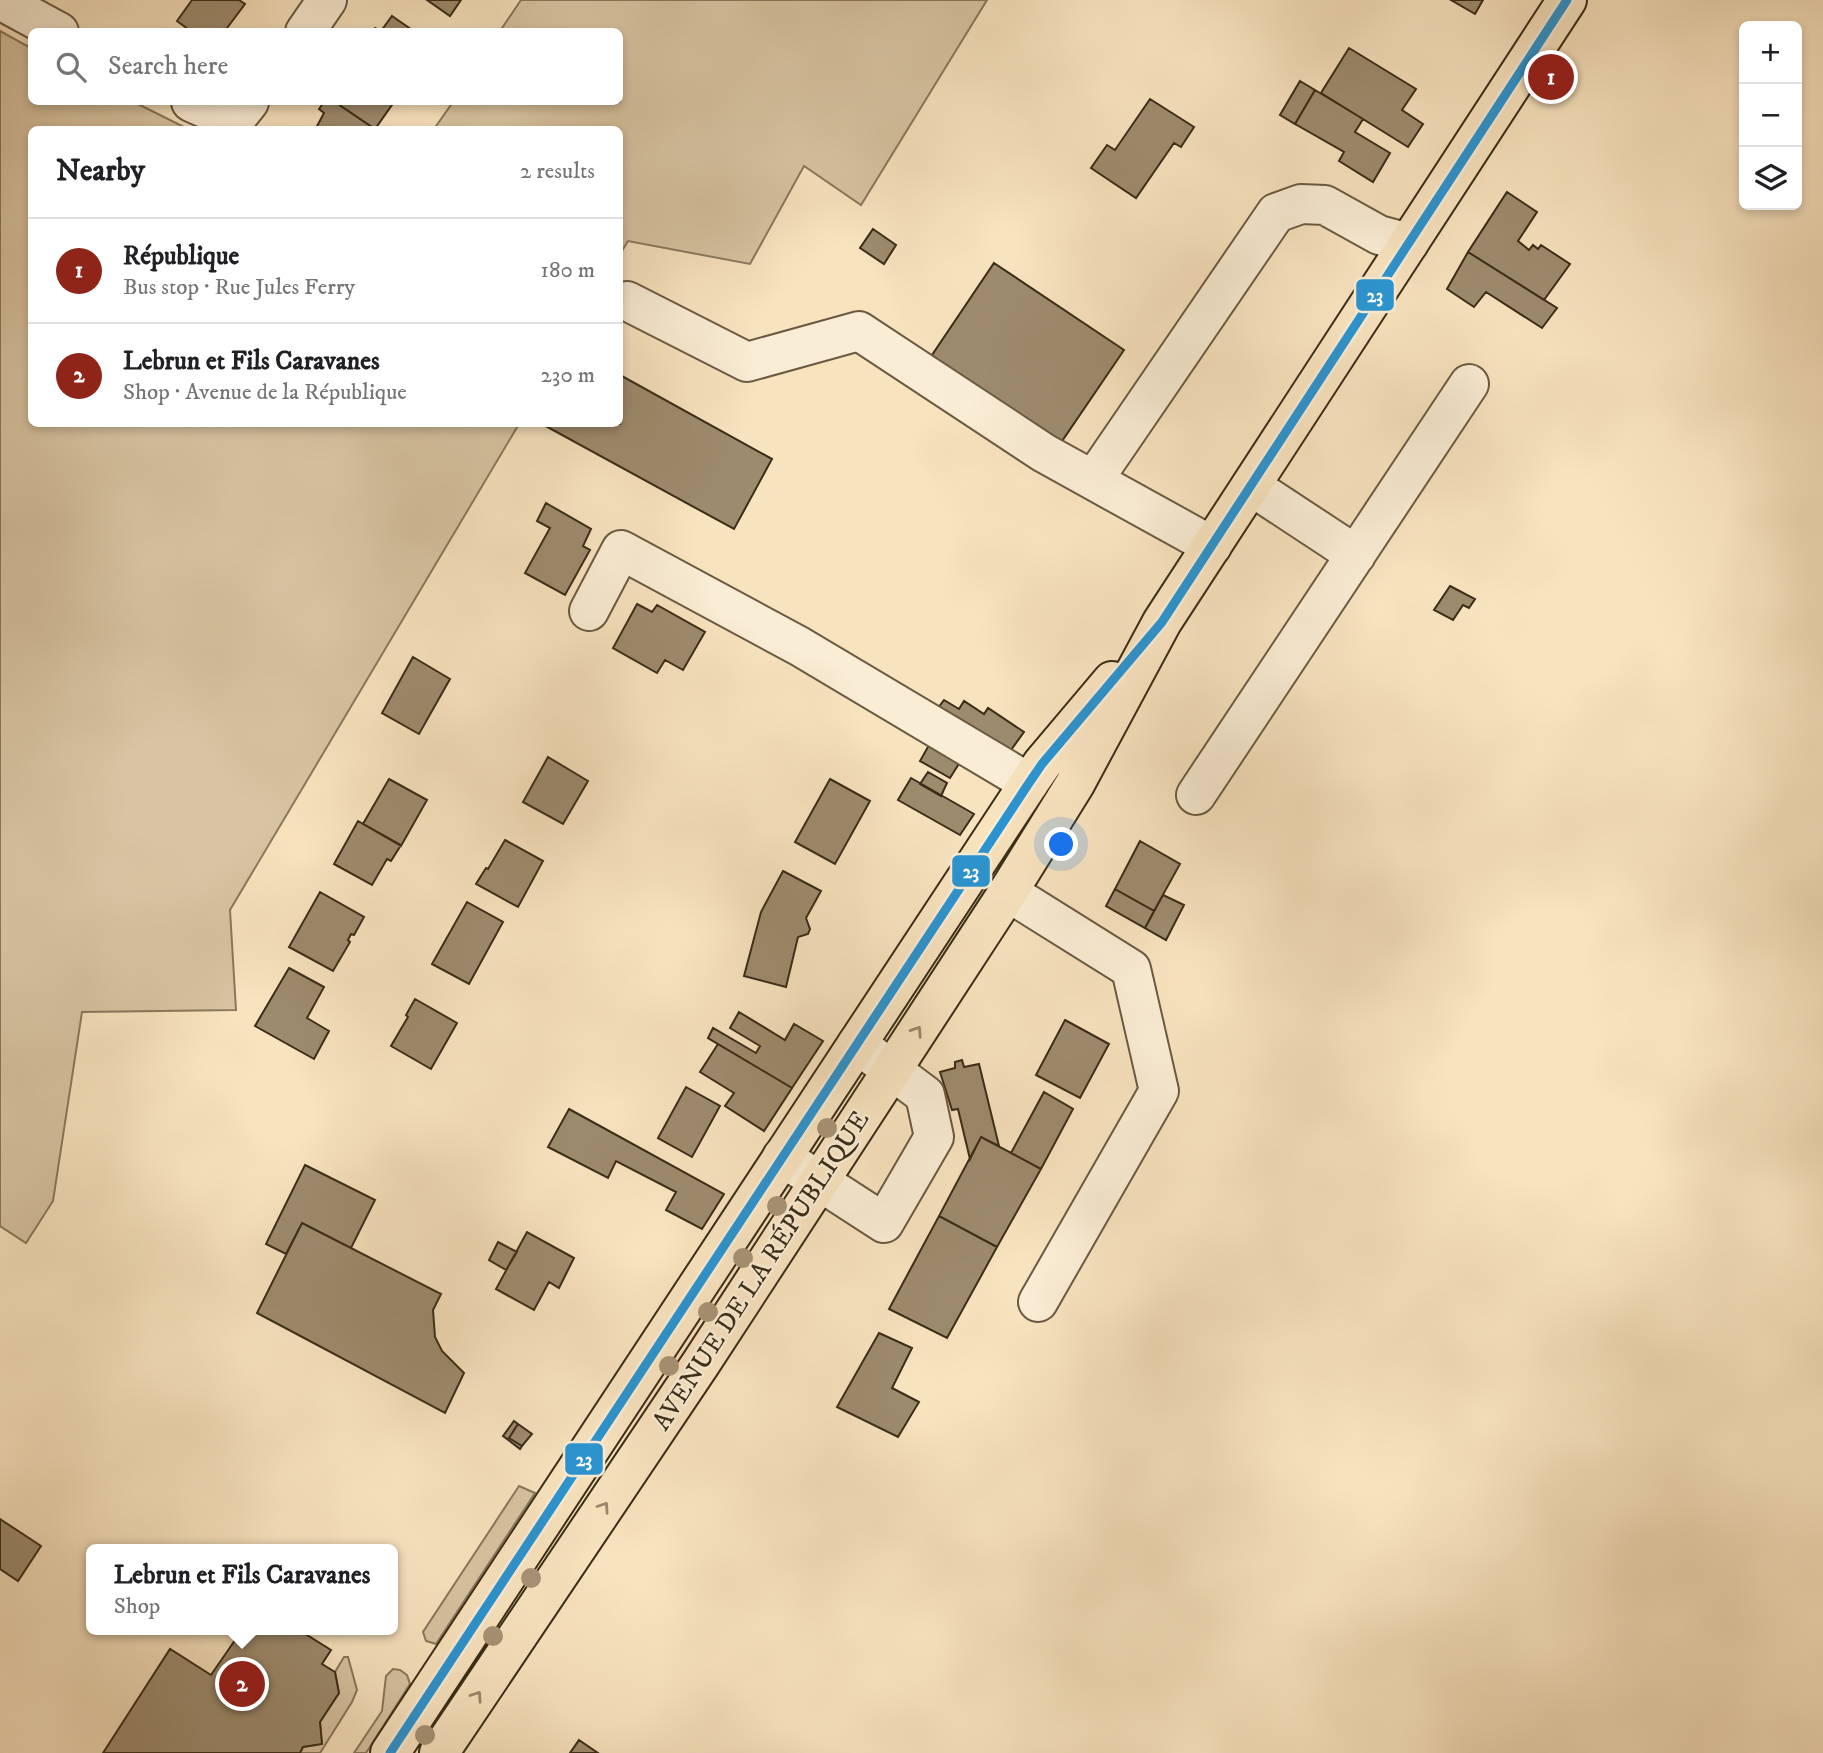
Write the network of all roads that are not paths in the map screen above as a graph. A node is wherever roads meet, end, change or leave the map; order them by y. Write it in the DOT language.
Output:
graph roads {
  1 [pos="0,0"];
  2 [pos="327,0"];
  3 [pos="1567,0"];
  4 [pos="52,28"];
  5 [pos="308,28"];
  6 [pos="198,105"];
  7 [pos="247,105"];
  8 [pos="1409,243"];
  9 [pos="627,301"];
  10 [pos="1469,384"];
  11 [pos="1094,479"];
  12 [pos="1251,486"];
  13 [pos="1212,546"];
  14 [pos="1356,555"];
  15 [pos="589,611"];
  16 [pos="1163,622"];
  17 [pos="1035,774"];
  18 [pos="1196,795"];
  19 [pos="1008,892"];
  20 [pos="857,1044"];
  21 [pos="892,1069"];
  22 [pos="782,1157"];
  23 [pos="819,1181"];
  24 [pos="1038,1302"];
  25 [pos="390,1753"];
  26 [pos="439,1753"];
  1 -- 4 [label="street"];
  2 -- 5 [label="street"];
  3 -- 8 [label="main road"];
  6 -- 7 [label="street"];
  8 -- 11 [label="street"];
  8 -- 12 [label="main road"];
  9 -- 11 [label="street"];
  10 -- 14 [label="street"];
  11 -- 13 [label="street"];
  12 -- 13 [label="main road"];
  12 -- 14 [label="street"];
  13 -- 16 [label="main road"];
  14 -- 18 [label="street"];
  15 -- 17 [label="street"];
  16 -- 17 [label="main road, AVENUE DE LA RÉPUBLIQUE"];
  16 -- 19 [label="main road, AVENUE DE LA RÉPUBLIQUE"];
  17 -- 20 [label="main road, AVENUE DE LA RÉPUBLIQUE"];
  21 -- 19 [label="main road, AVENUE DE LA RÉPUBLIQUE, one-way"];
  19 -- 24 [label="street"];
  20 -- 21 [label="street"];
  20 -- 22 [label="main road, AVENUE DE LA RÉPUBLIQUE"];
  21 -- 23 [label="main road, AVENUE DE LA RÉPUBLIQUE"];
  21 -- 23 [label="street"];
  22 -- 23 [label="street"];
  22 -- 25 [label="main road, AVENUE DE LA RÉPUBLIQUE"];
  26 -- 23 [label="main road, AVENUE DE LA RÉPUBLIQUE, one-way"];
}
